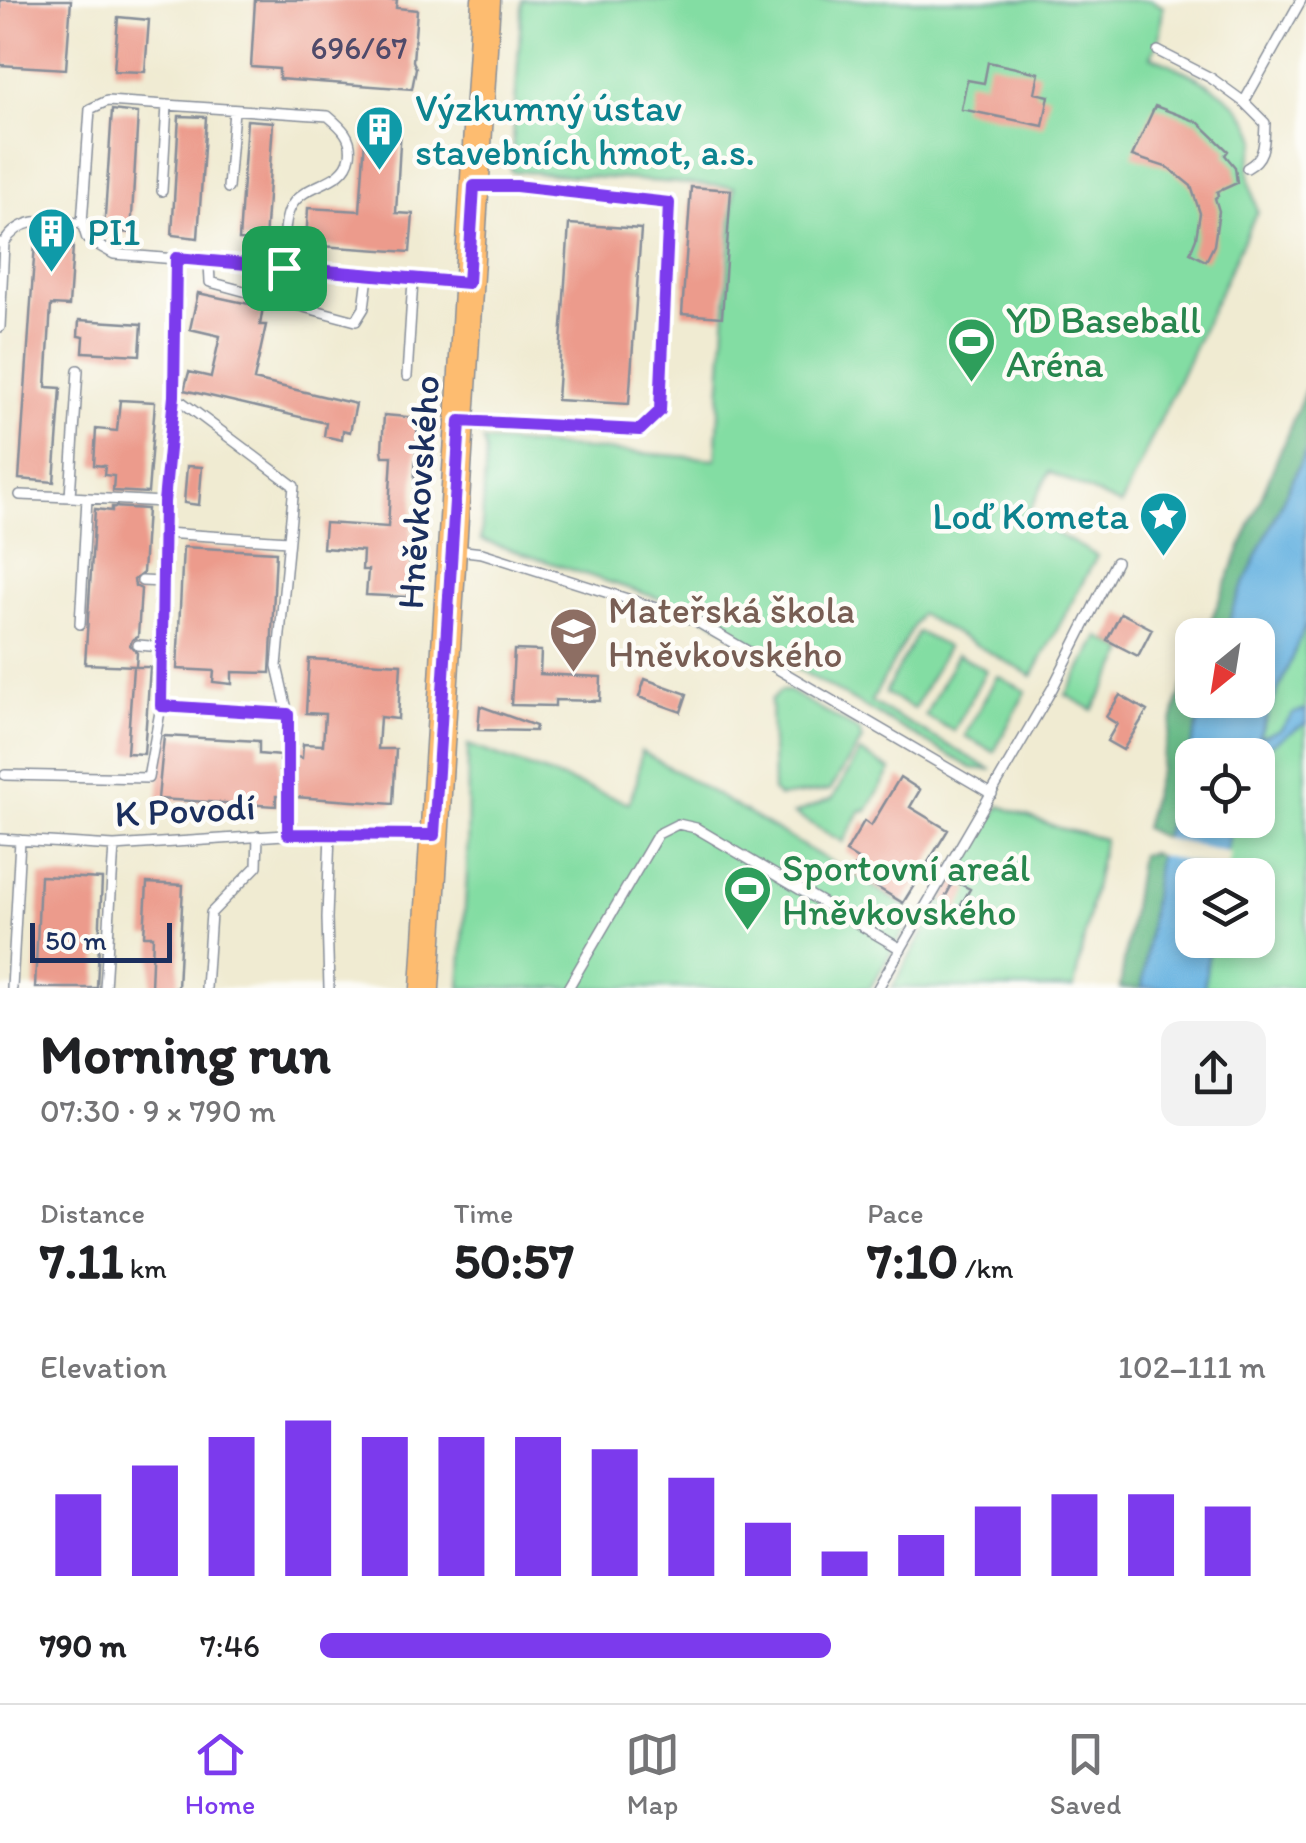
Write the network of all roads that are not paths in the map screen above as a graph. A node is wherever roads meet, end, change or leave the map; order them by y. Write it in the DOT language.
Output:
graph roads {
  1 [pos="486,0"];
  2 [pos="1300,0"];
  3 [pos="1158,50"];
  4 [pos="1244,102"];
  5 [pos="167,105"];
  6 [pos="234,110"];
  7 [pos="1247,168"];
  8 [pos="474,186"];
  9 [pos="228,188"];
  10 [pos="162,190"];
  11 [pos="82,223"];
  12 [pos="2,243"];
  13 [pos="176,258"];
  14 [pos="209,262"];
  15 [pos="284,268"];
  16 [pos="368,276"];
  17 [pos="413,280"];
  18 [pos="468,283"];
  19 [pos="0,327"];
  20 [pos="78,370"];
  21 [pos="407,376"];
  22 [pos="174,396"];
  23 [pos="460,421"];
  24 [pos="20,494"];
  25 [pos="70,497"];
  26 [pos="87,498"];
  27 [pos="164,502"];
  28 [pos="164,533"];
  29 [pos="288,541"];
  30 [pos="452,550"];
  31 [pos="1116,562"];
  32 [pos="142,580"];
  33 [pos="163,582"];
  34 [pos="80,624"];
  35 [pos="138,644"];
  36 [pos="162,647"];
  37 [pos="161,706"];
  38 [pos="288,714"];
  39 [pos="5,775"];
  40 [pos="992,794"];
  41 [pos="330,832"];
  42 [pos="288,834"];
  43 [pos="434,835"];
  44 [pos="258,836"];
  45 [pos="0,839"];
  46 [pos="20,840"];
  47 [pos="114,846"];
  48 [pos="901,948"];
  49 [pos="12,988"];
  50 [pos="105,988"];
  51 [pos="206,988"];
  52 [pos="329,988"];
  53 [pos="426,988"];
  54 [pos="568,988"];
  55 [pos="878,988"];
  1 -- 8 [label="main road, Hněvkovského"];
  2 -- 4 [label="lane"];
  3 -- 4 [label="lane"];
  4 -- 7 [label="lane"];
  5 -- 6 [label="lane"];
  5 -- 10 [label="lane"];
  5 -- 11 [label="lane"];
  6 -- 9 [label="lane"];
  6 -- 15 [label="lane"];
  8 -- 18 [label="main road, Hněvkovského"];
  8 -- 23 [label="lane"];
  11 -- 12 [label="lane"];
  11 -- 13 [label="lane"];
  12 -- 19 [label="lane"];
  13 -- 14 [label="lane"];
  13 -- 22 [label="lane"];
  14 -- 15 [label="lane"];
  14 -- 16 [label="lane"];
  15 -- 16 [label="lane"];
  16 -- 17 [label="lane"];
  17 -- 18 [label="lane"];
  17 -- 21 [label="lane"];
  18 -- 23 [label="main road, Hněvkovského"];
  20 -- 25 [label="lane"];
  22 -- 27 [label="lane"];
  22 -- 29 [label="lane"];
  23 -- 30 [label="main road, Hněvkovského"];
  24 -- 25 [label="lane"];
  25 -- 26 [label="lane"];
  26 -- 27 [label="lane"];
  26 -- 34 [label="lane"];
  27 -- 28 [label="lane"];
  28 -- 29 [label="lane"];
  28 -- 33 [label="lane"];
  29 -- 38 [label="lane"];
  30 -- 40 [label="lane"];
  30 -- 43 [label="main road, Hněvkovského"];
  31 -- 40 [label="lane"];
  32 -- 33 [label="lane"];
  33 -- 36 [label="lane"];
  35 -- 36 [label="lane"];
  36 -- 37 [label="lane"];
  37 -- 38 [label="lane"];
  37 -- 39 [label="lane"];
  38 -- 42 [label="lane"];
  40 -- 48 [label="lane"];
  41 -- 42 [label="lane, K Povodí"];
  41 -- 43 [label="lane, K Povodí"];
  41 -- 52 [label="lane"];
  42 -- 44 [label="lane, K Povodí"];
  43 -- 53 [label="main road, Hněvkovského"];
  44 -- 47 [label="lane, K Povodí"];
  44 -- 51 [label="lane"];
  45 -- 46 [label="lane, K Povodí"];
  46 -- 47 [label="lane, K Povodí"];
  46 -- 49 [label="lane"];
  47 -- 50 [label="lane"];
  48 -- 54 [label="lane"];
  48 -- 55 [label="lane"];
}
